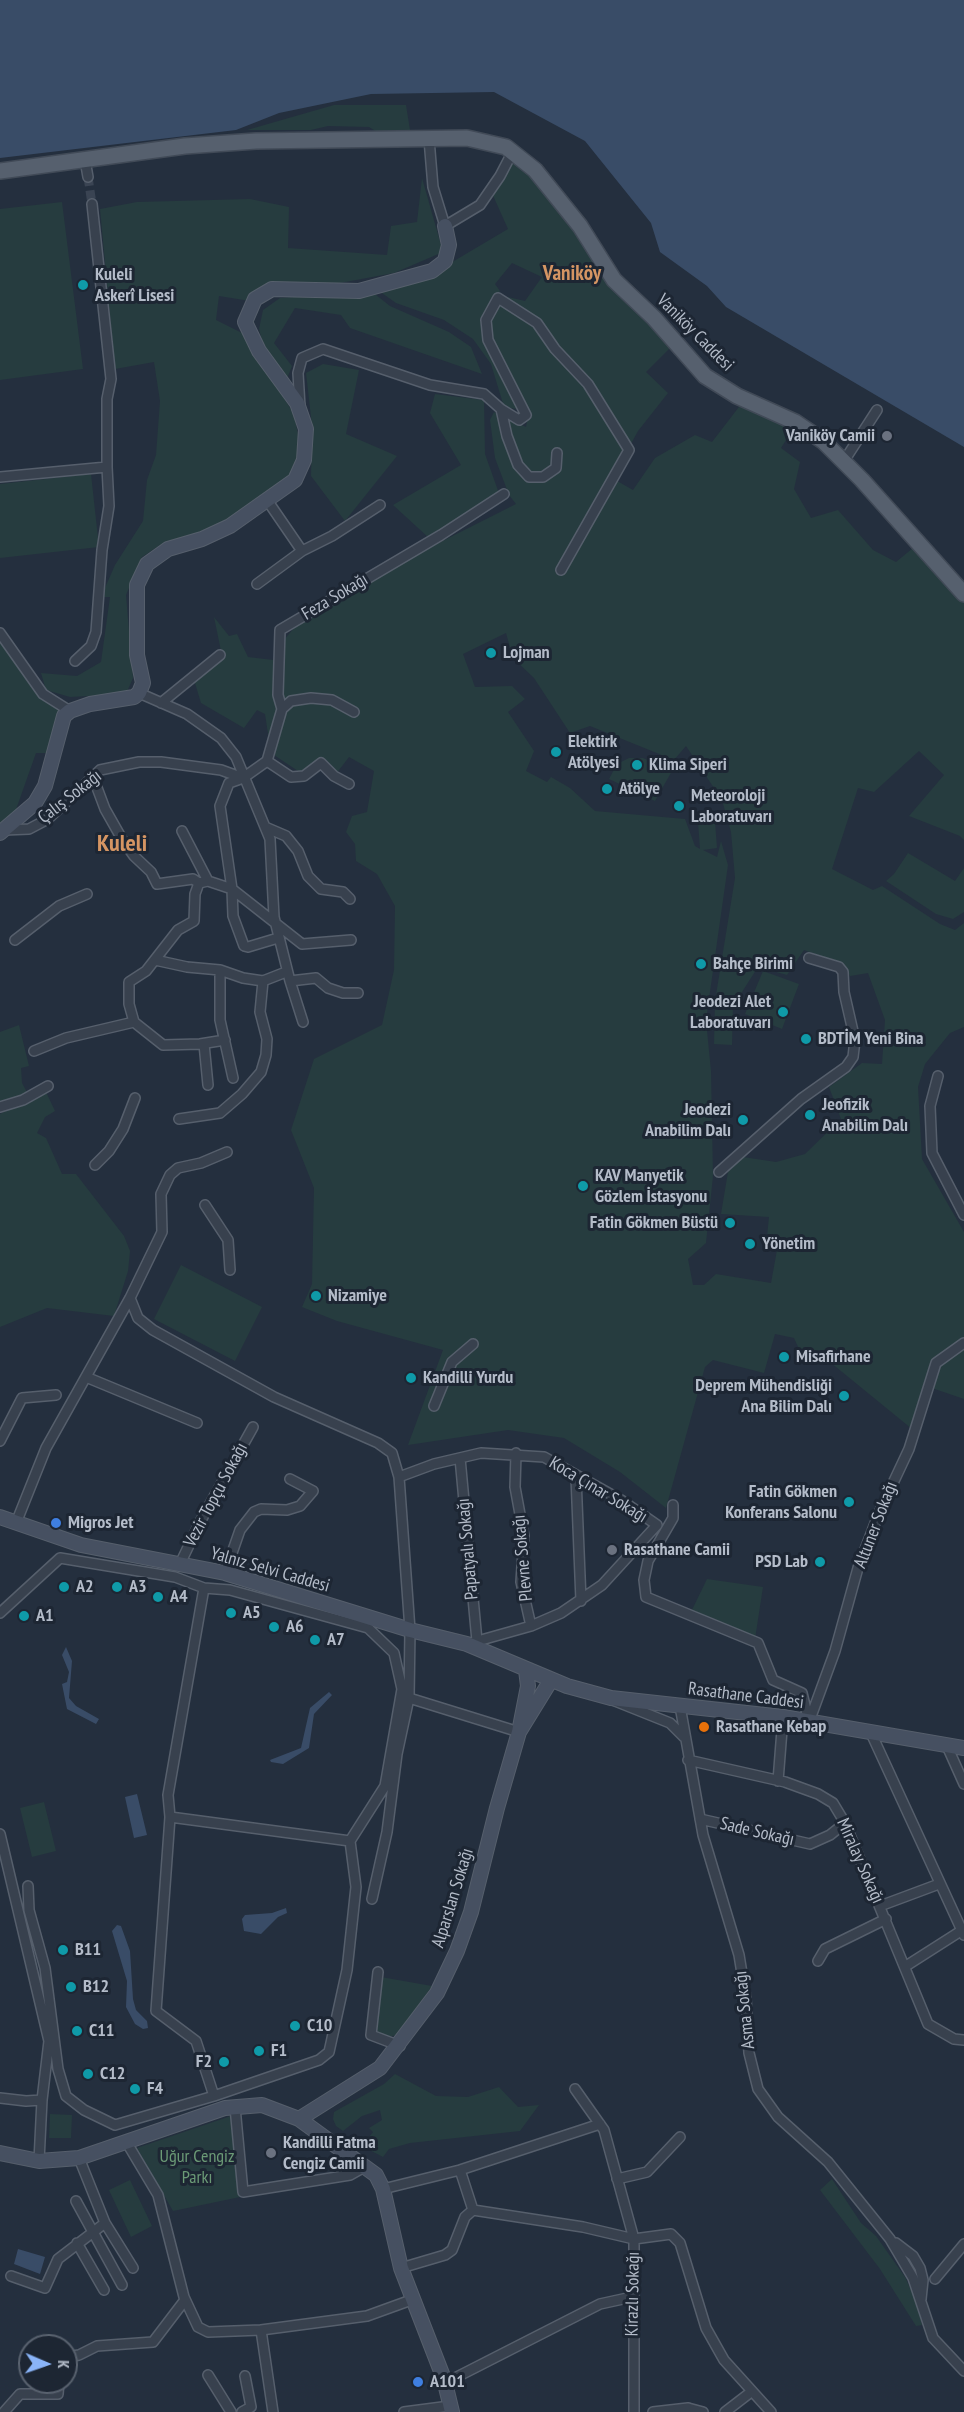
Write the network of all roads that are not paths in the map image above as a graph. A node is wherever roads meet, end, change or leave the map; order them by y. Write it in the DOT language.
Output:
graph roads {
  1 [pos="429,139"];
  2 [pos="513,151"];
  3 [pos="85,160"];
  4 [pos="0,171"];
  5 [pos="88,177"];
  6 [pos="92,204"];
  7 [pos="445,226"];
  8 [pos="501,409"];
  9 [pos="877,410"];
  10 [pos="300,412"];
  11 [pos="557,453"];
  12 [pos="844,460"];
  13 [pos="107,467"];
  14 [pos="0,477"];
  15 [pos="504,494"];
  16 [pos="267,500"];
  17 [pos="380,505"];
  18 [pos="302,551"];
  19 [pos="561,570"];
  20 [pos="257,584"];
  21 [pos="964,594"];
  22 [pos="0,633"];
  23 [pos="220,655"];
  24 [pos="75,661"];
  25 [pos="139,693"];
  26 [pos="161,703"];
  27 [pos="282,709"];
  28 [pos="70,711"];
  29 [pos="354,712"];
  30 [pos="267,761"];
  31 [pos="93,777"];
  32 [pos="243,778"];
  33 [pos="349,784"];
  34 [pos="265,827"];
  35 [pos="182,831"];
  36 [pos="2,832"];
  37 [pos="203,882"];
  38 [pos="232,889"];
  39 [pos="87,894"];
  40 [pos="350,899"];
  41 [pos="275,923"];
  42 [pos="278,938"];
  43 [pos="15,940"];
  44 [pos="351,940"];
  45 [pos="808,958"];
  46 [pos="155,960"];
  47 [pos="220,970"];
  48 [pos="288,976"];
  49 [pos="263,981"];
  50 [pos="358,993"];
  51 [pos="134,1022"];
  52 [pos="303,1022"];
  53 [pos="225,1040"];
  54 [pos="204,1044"];
  55 [pos="34,1051"];
  56 [pos="938,1076"];
  57 [pos="233,1078"];
  58 [pos="208,1085"];
  59 [pos="48,1086"];
  60 [pos="135,1098"];
  61 [pos="0,1107"];
  62 [pos="179,1119"];
  63 [pos="227,1152"];
  64 [pos="95,1165"];
  65 [pos="718,1172"];
  66 [pos="206,1205"];
  67 [pos="964,1215"];
  68 [pos="230,1270"];
  69 [pos="130,1298"];
  70 [pos="964,1343"];
  71 [pos="473,1344"];
  72 [pos="86,1377"];
  73 [pos="56,1395"];
  74 [pos="434,1406"];
  75 [pos="12,1418"];
  76 [pos="0,1421"];
  77 [pos="197,1424"];
  78 [pos="253,1427"];
  79 [pos="0,1442"];
  80 [pos="516,1453"];
  81 [pos="460,1458"];
  82 [pos="399,1477"];
  83 [pos="576,1477"];
  84 [pos="290,1479"];
  85 [pos="673,1505"];
  86 [pos="0,1517"];
  87 [pos="16,1523"];
  88 [pos="180,1564"];
  89 [pos="225,1573"];
  90 [pos="204,1588"];
  91 [pos="581,1601"];
  92 [pos="0,1612"];
  93 [pos="531,1626"];
  94 [pos="410,1630"];
  95 [pos="472,1643"];
  96 [pos="526,1670"];
  97 [pos="551,1680"];
  98 [pos="409,1698"];
  99 [pos="610,1698"];
  100 [pos="680,1706"];
  101 [pos="783,1718"];
  102 [pos="809,1722"];
  103 [pos="519,1732"];
  104 [pos="871,1733"];
  105 [pos="685,1737"];
  106 [pos="947,1746"];
  107 [pos="964,1748"];
  108 [pos="688,1760"];
  109 [pos="778,1781"];
  110 [pos="964,1784"];
  111 [pos="170,1817"];
  112 [pos="700,1819"];
  113 [pos="845,1824"];
  114 [pos="0,1834"];
  115 [pos="350,1841"];
  116 [pos="939,1884"];
  117 [pos="28,1886"];
  118 [pos="372,1899"];
  119 [pos="880,1906"];
  120 [pos="886,1919"];
  121 [pos="963,1931"];
  122 [pos="818,1961"];
  123 [pos="906,1966"];
  124 [pos="378,1972"];
  125 [pos="964,2040"];
  126 [pos="400,2046"];
  127 [pos="575,2089"];
  128 [pos="214,2096"];
  129 [pos="0,2098"];
  130 [pos="42,2100"];
  131 [pos="235,2107"];
  132 [pos="299,2120"];
  133 [pos="600,2124"];
  134 [pos="680,2137"];
  135 [pos="127,2143"];
  136 [pos="0,2153"];
  137 [pos="79,2158"];
  138 [pos="39,2161"];
  139 [pos="366,2166"];
  140 [pos="460,2170"];
  141 [pos="617,2179"];
  142 [pos="383,2189"];
  143 [pos="76,2201"];
  144 [pos="473,2210"];
  145 [pos="105,2223"];
  146 [pos="93,2232"];
  147 [pos="634,2239"];
  148 [pos="77,2243"];
  149 [pos="964,2244"];
  150 [pos="133,2268"];
  151 [pos="401,2268"];
  152 [pos="11,2276"];
  153 [pos="935,2279"];
  154 [pos="122,2285"];
  155 [pos="104,2290"];
  156 [pos="632,2297"];
  157 [pos="414,2299"];
  158 [pos="185,2300"];
  159 [pos="261,2330"];
  160 [pos="78,2355"];
  161 [pos="964,2371"];
  162 [pos="208,2375"];
  163 [pos="245,2376"];
  164 [pos="445,2383"];
  165 [pos="751,2392"];
  166 [pos="20,2394"];
  167 [pos="451,2409"];
  168 [pos="688,2410"];
  169 [pos="4,2412"];
  170 [pos="231,2412"];
  171 [pos="242,2412"];
  172 [pos="273,2412"];
  173 [pos="404,2412"];
  174 [pos="634,2412"];
  175 [pos="652,2412"];
  176 [pos="703,2412"];
  177 [pos="725,2412"];
  178 [pos="771,2412"];
  1 -- 2 [label="main road, Vaniköy Caddesi"];
  1 -- 3 [label="main road, Vaniköy Caddesi"];
  1 -- 7 [label="street"];
  2 -- 7 [label="street"];
  2 -- 12 [label="main road, Vaniköy Caddesi"];
  3 -- 4 [label="main road, Vaniköy Caddesi"];
  3 -- 5 [label="street"];
  6 -- 13 [label="street"];
  7 -- 10 [label="street"];
  8 -- 10 [label="street"];
  8 -- 11 [label="street"];
  8 -- 19 [label="street"];
  9 -- 12 [label="street"];
  10 -- 16 [label="street"];
  12 -- 21 [label="main road, Vaniköy Caddesi"];
  13 -- 14 [label="street"];
  13 -- 24 [label="street"];
  15 -- 27 [label="street, Feza Sokağı"];
  16 -- 18 [label="street"];
  16 -- 25 [label="street"];
  17 -- 18 [label="street"];
  18 -- 20 [label="street"];
  22 -- 28 [label="street"];
  23 -- 26 [label="street"];
  25 -- 26 [label="street"];
  25 -- 28 [label="street"];
  26 -- 32 [label="street"];
  27 -- 29 [label="street"];
  27 -- 30 [label="street, Feza Sokağı"];
  28 -- 36 [label="street"];
  30 -- 32 [label="street"];
  30 -- 33 [label="street"];
  31 -- 32 [label="street, Çalış Sokağı"];
  31 -- 36 [label="street, Çalış Sokağı"];
  31 -- 37 [label="street"];
  32 -- 34 [label="street"];
  32 -- 38 [label="street"];
  34 -- 40 [label="street"];
  34 -- 41 [label="street"];
  35 -- 37 [label="street"];
  37 -- 38 [label="street"];
  37 -- 46 [label="street"];
  38 -- 41 [label="street"];
  38 -- 42 [label="street"];
  39 -- 43 [label="street"];
  41 -- 42 [label="street"];
  41 -- 44 [label="street"];
  42 -- 48 [label="street"];
  45 -- 65 [label="street"];
  46 -- 47 [label="street"];
  46 -- 51 [label="street"];
  47 -- 49 [label="street"];
  47 -- 53 [label="street"];
  48 -- 49 [label="street"];
  48 -- 50 [label="street"];
  48 -- 52 [label="street"];
  49 -- 62 [label="street"];
  51 -- 54 [label="street"];
  51 -- 55 [label="street"];
  53 -- 54 [label="street"];
  53 -- 57 [label="street"];
  54 -- 58 [label="street"];
  56 -- 67 [label="street"];
  59 -- 61 [label="street"];
  60 -- 64 [label="street"];
  63 -- 69 [label="street"];
  66 -- 68 [label="street"];
  69 -- 72 [label="street"];
  69 -- 82 [label="street"];
  70 -- 102 [label="street, Altuner Sokağı"];
  71 -- 74 [label="street"];
  72 -- 77 [label="street"];
  72 -- 87 [label="street"];
  73 -- 75 [label="street"];
  75 -- 76 [label="street"];
  75 -- 79 [label="street"];
  78 -- 88 [label="street, Vezir Topçu Sokağı"];
  80 -- 81 [label="street, Koca Çınar Sokağı"];
  80 -- 83 [label="street, Koca Çınar Sokağı"];
  80 -- 93 [label="street, Plevne Sokağı"];
  81 -- 82 [label="street, Koca Çınar Sokağı"];
  81 -- 95 [label="street, Papatyalı Sokağı"];
  82 -- 94 [label="street"];
  83 -- 91 [label="street"];
  83 -- 91 [label="street, Koca Çınar Sokağı"];
  84 -- 89 [label="street"];
  85 -- 102 [label="street"];
  86 -- 87 [label="street, Yalnız Selvi Caddesi"];
  87 -- 88 [label="street, Yalnız Selvi Caddesi"];
  88 -- 89 [label="street, Yalnız Selvi Caddesi"];
  89 -- 94 [label="street, Yalnız Selvi Caddesi"];
  90 -- 92 [label="street"];
  90 -- 111 [label="street"];
  90 -- 115 [label="street"];
  91 -- 93 [label="street"];
  93 -- 95 [label="street"];
  94 -- 95 [label="street, Yalnız Selvi Caddesi"];
  94 -- 98 [label="street"];
  95 -- 96 [label="street, Yalnız Selvi Caddesi"];
  96 -- 97 [label="street, Rasathane Caddesi"];
  96 -- 103 [label="street, Alparslan Sokağı"];
  97 -- 99 [label="street, Rasathane Caddesi"];
  97 -- 103 [label="street, Alparslan Sokağı"];
  98 -- 103 [label="street"];
  98 -- 118 [label="street"];
  99 -- 100 [label="street, Rasathane Caddesi"];
  99 -- 105 [label="street"];
  100 -- 101 [label="street, Rasathane Caddesi"];
  100 -- 105 [label="street, Asma Sokağı"];
  101 -- 102 [label="street, Rasathane Caddesi"];
  101 -- 109 [label="street"];
  102 -- 104 [label="street, Rasathane Caddesi"];
  103 -- 126 [label="street, Alparslan Sokağı"];
  104 -- 106 [label="street, Rasathane Caddesi"];
  104 -- 116 [label="street"];
  105 -- 108 [label="street, Asma Sokağı"];
  106 -- 107 [label="street, Rasathane Caddesi"];
  106 -- 110 [label="street"];
  108 -- 109 [label="street, Miralay Sokağı"];
  108 -- 112 [label="street, Asma Sokağı"];
  109 -- 113 [label="street, Miralay Sokağı"];
  111 -- 115 [label="street"];
  111 -- 128 [label="street"];
  112 -- 113 [label="street, Sade Sokağı"];
  112 -- 161 [label="street, Asma Sokağı"];
  113 -- 119 [label="street, Miralay Sokağı"];
  114 -- 130 [label="street"];
  115 -- 128 [label="street"];
  116 -- 119 [label="street"];
  116 -- 121 [label="street"];
  117 -- 128 [label="street"];
  119 -- 120 [label="street, Miralay Sokağı"];
  120 -- 122 [label="street"];
  120 -- 123 [label="street, Miralay Sokağı"];
  121 -- 123 [label="street"];
  123 -- 125 [label="street, Miralay Sokağı"];
  124 -- 126 [label="street"];
  126 -- 132 [label="street, Alparslan Sokağı"];
  127 -- 133 [label="street, Kirazlı Sokağı"];
  129 -- 130 [label="street"];
  130 -- 138 [label="street"];
  131 -- 132 [label="street"];
  131 -- 135 [label="street"];
  131 -- 139 [label="street"];
  132 -- 139 [label="street"];
  133 -- 140 [label="street"];
  133 -- 141 [label="street, Kirazlı Sokağı"];
  134 -- 141 [label="street"];
  135 -- 137 [label="street"];
  135 -- 158 [label="street"];
  136 -- 138 [label="street"];
  137 -- 138 [label="street"];
  137 -- 145 [label="street"];
  139 -- 142 [label="street"];
  140 -- 142 [label="street"];
  140 -- 144 [label="street"];
  141 -- 147 [label="street, Kirazlı Sokağı"];
  142 -- 151 [label="street"];
  143 -- 146 [label="street"];
  144 -- 147 [label="street"];
  144 -- 151 [label="street"];
  145 -- 146 [label="street"];
  145 -- 150 [label="street"];
  146 -- 148 [label="street"];
  146 -- 154 [label="street"];
  147 -- 156 [label="street, Kirazlı Sokağı"];
  147 -- 165 [label="street"];
  148 -- 152 [label="street"];
  148 -- 155 [label="street"];
  149 -- 153 [label="street"];
  151 -- 157 [label="street"];
  156 -- 164 [label="street"];
  156 -- 174 [label="street, Kirazlı Sokağı"];
  157 -- 159 [label="street"];
  157 -- 164 [label="street"];
  158 -- 159 [label="street"];
  158 -- 160 [label="street"];
  159 -- 172 [label="street"];
  162 -- 170 [label="street"];
  163 -- 171 [label="street"];
  164 -- 167 [label="street"];
  165 -- 177 [label="street"];
  165 -- 178 [label="street"];
  166 -- 169 [label="street"];
  167 -- 173 [label="street"];
  168 -- 175 [label="street"];
  168 -- 176 [label="street"];
}
